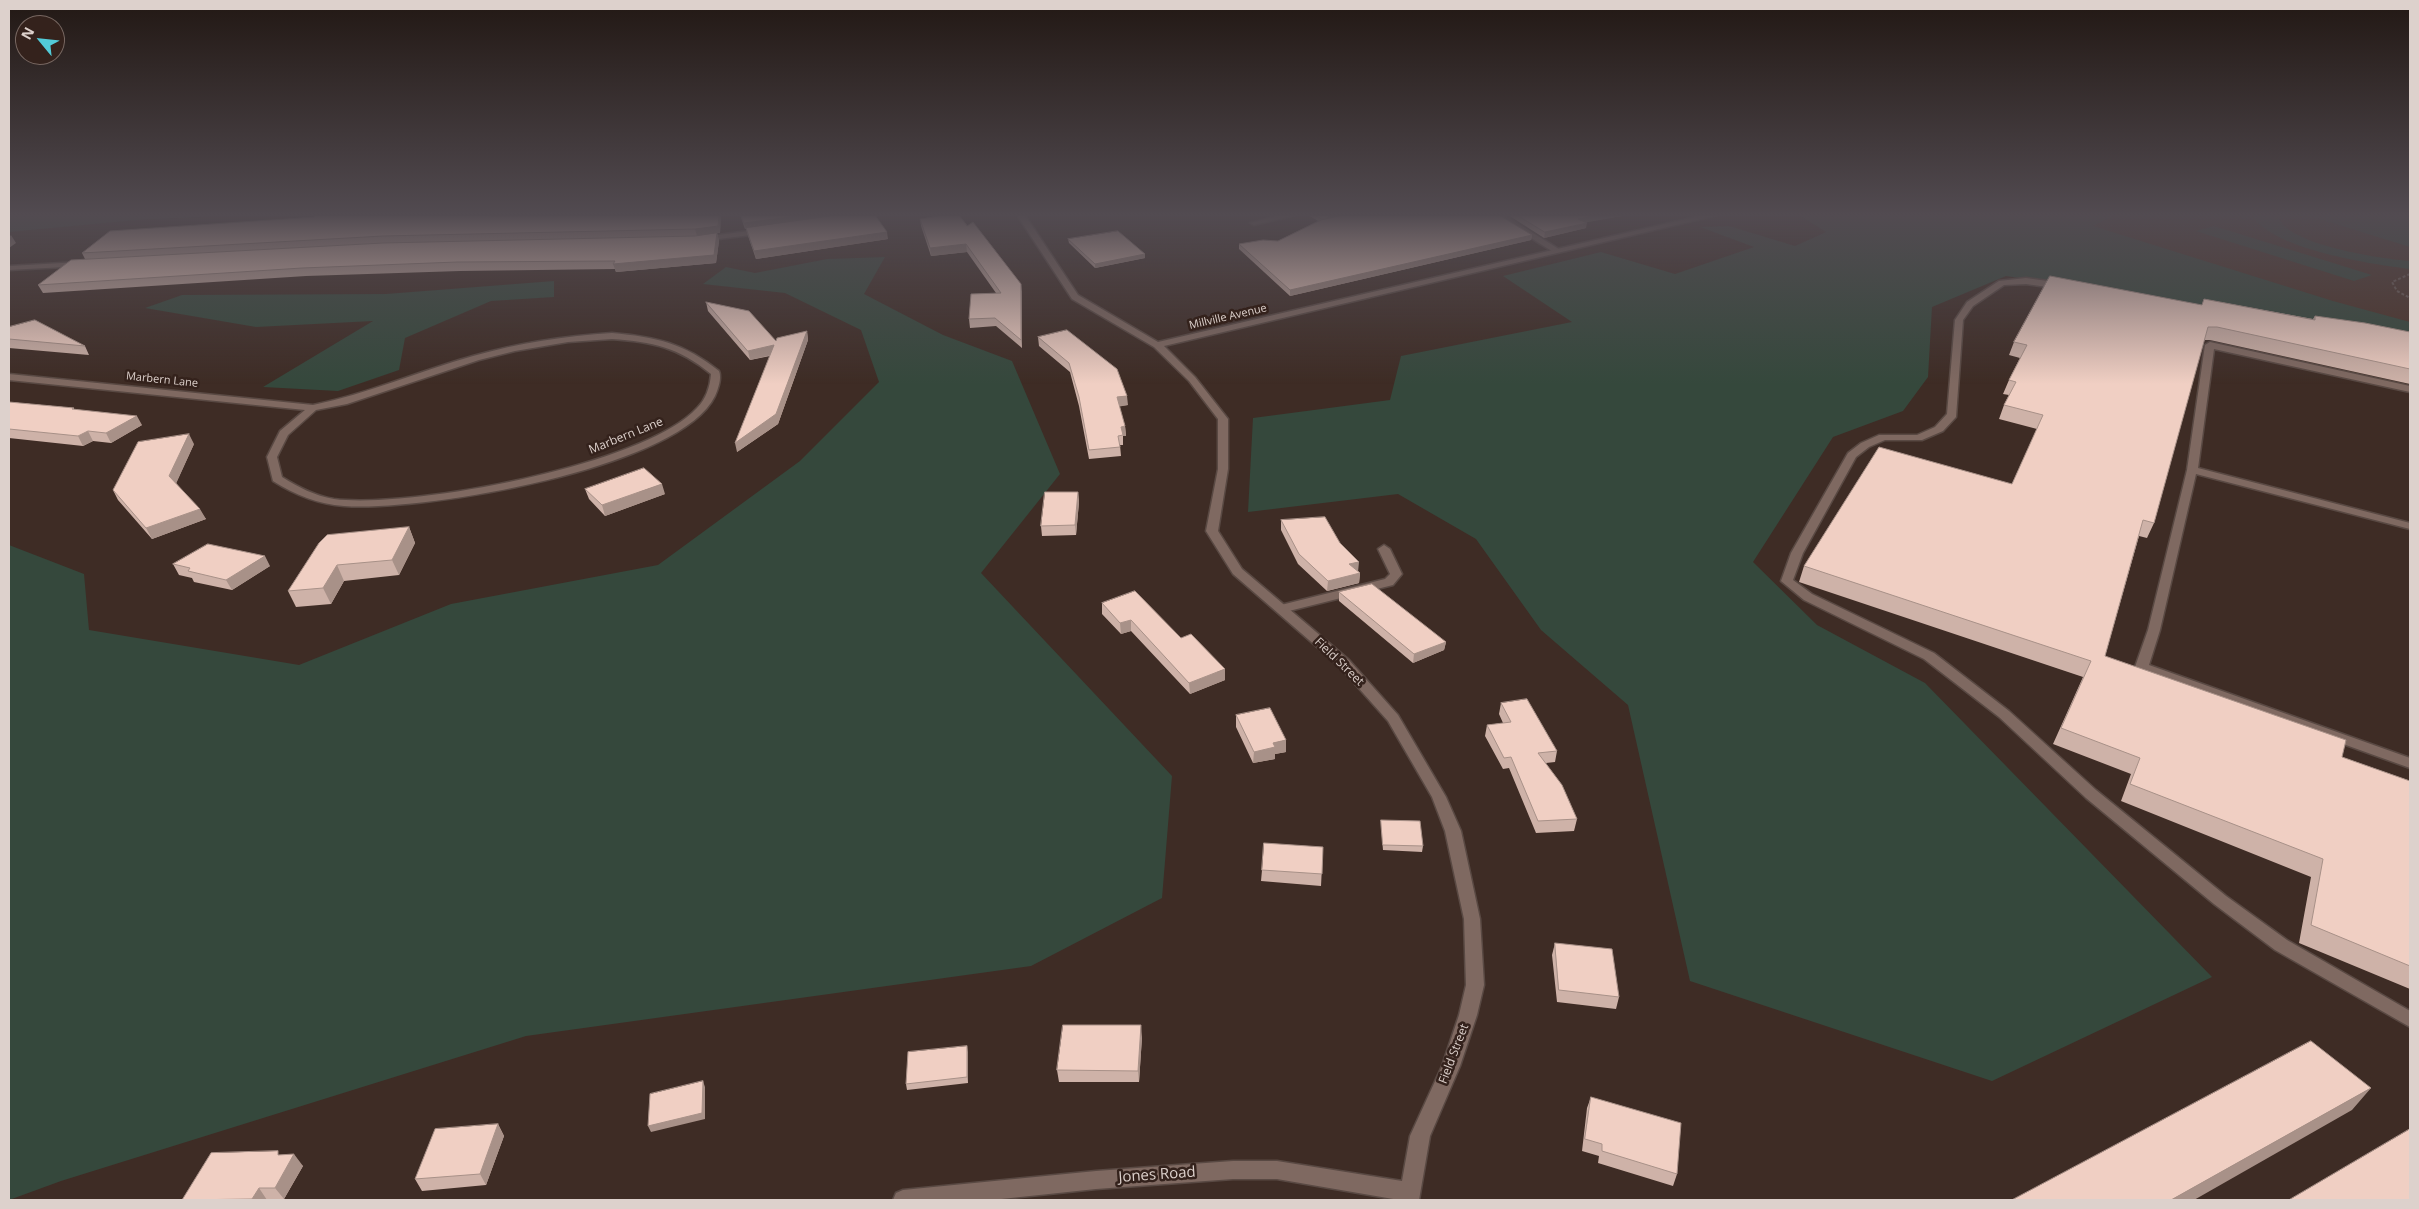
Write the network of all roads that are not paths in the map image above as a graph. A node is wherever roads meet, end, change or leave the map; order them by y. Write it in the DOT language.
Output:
graph roads {
  1 [pos="1058,271"];
  2 [pos="1471,271"];
  3 [pos="2075,288"];
  4 [pos="1157,345"];
  5 [pos="9,377"];
  6 [pos="2410,388"];
  7 [pos="313,408"];
  8 [pos="2192,470"];
  9 [pos="2410,526"];
  10 [pos="1384,549"];
  11 [pos="1281,609"];
  12 [pos="2410,763"];
  13 [pos="2410,1020"];
  14 [pos="1409,1196"];
  15 [pos="903,1200"];
  1 -- 4 [label="street, Field Street"];
  2 -- 4 [label="street, Millville Avenue"];
  3 -- 13 [label="street"];
  4 -- 11 [label="street, Field Street"];
  5 -- 7 [label="street, Marbern Lane"];
  6 -- 8 [label="street"];
  7 -- 7 [label="street, Marbern Lane"];
  8 -- 9 [label="street"];
  8 -- 12 [label="street"];
  10 -- 11 [label="street"];
  11 -- 14 [label="street, Field Street"];
  14 -- 15 [label="street, Jones Road"];
}
